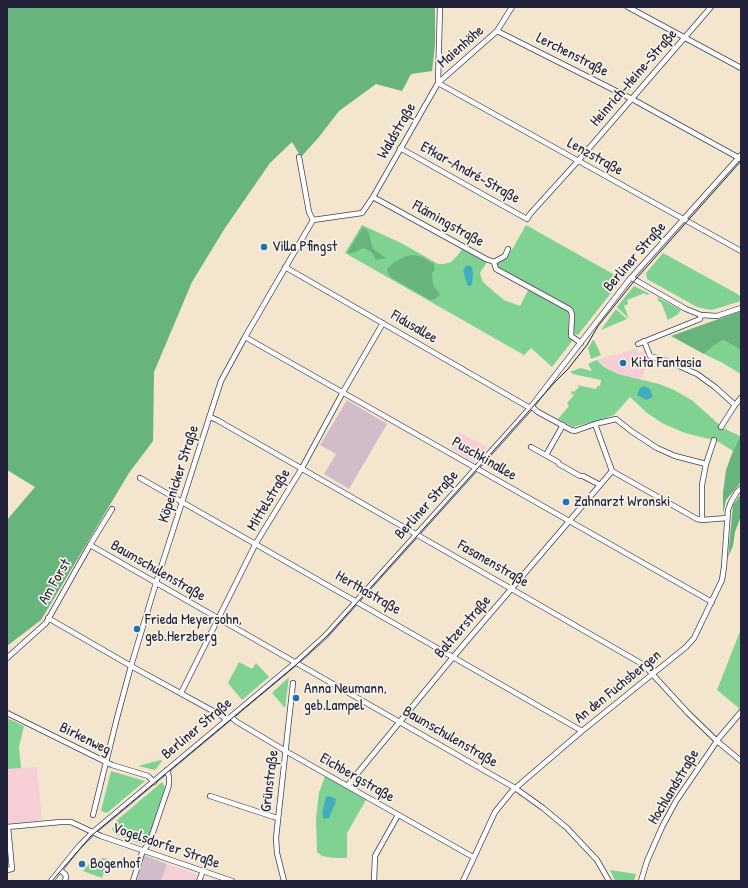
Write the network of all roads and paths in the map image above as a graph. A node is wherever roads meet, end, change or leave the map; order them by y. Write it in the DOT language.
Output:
graph roads {
  1 [pos="440,7"];
  2 [pos="512,7"];
  3 [pos="628,7"];
  4 [pos="711,7"];
  5 [pos="497,31"];
  6 [pos="685,37"];
  7 [pos="741,68"];
  8 [pos="438,83"];
  9 [pos="632,99"];
  10 [pos="400,148"];
  11 [pos="299,157"];
  12 [pos="740,157"];
  13 [pos="578,161"];
  14 [pos="373,197"];
  15 [pos="527,219"];
  16 [pos="684,219"];
  17 [pos="313,220"];
  18 [pos="508,249"];
  19 [pos="741,251"];
  20 [pos="494,262"];
  21 [pos="285,267"];
  22 [pos="632,278"];
  23 [pos="741,308"];
  24 [pos="701,315"];
  25 [pos="383,323"];
  26 [pos="245,337"];
  27 [pos="644,341"];
  28 [pos="581,343"];
  29 [pos="638,344"];
  30 [pos="343,392"];
  31 [pos="741,398"];
  32 [pos="735,405"];
  33 [pos="531,407"];
  34 [pos="210,417"];
  35 [pos="595,424"];
  36 [pos="563,425"];
  37 [pos="721,427"];
  38 [pos="714,440"];
  39 [pos="531,447"];
  40 [pos="546,455"];
  41 [pos="706,464"];
  42 [pos="302,468"];
  43 [pos="476,468"];
  44 [pos="612,471"];
  45 [pos="140,478"];
  46 [pos="600,485"];
  47 [pos="741,488"];
  48 [pos="183,502"];
  49 [pos="112,509"];
  50 [pos="727,518"];
  51 [pos="702,520"];
  52 [pos="569,521"];
  53 [pos="418,534"];
  54 [pos="256,543"];
  55 [pos="90,545"];
  56 [pos="156,583"];
  57 [pos="512,589"];
  58 [pos="357,601"];
  59 [pos="712,602"];
  60 [pos="48,618"];
  61 [pos="219,619"];
  62 [pos="454,656"];
  63 [pos="7,658"];
  64 [pos="295,663"];
  65 [pos="131,666"];
  66 [pos="652,675"];
  67 [pos="293,683"];
  68 [pos="182,693"];
  69 [pos="741,712"];
  70 [pos="7,713"];
  71 [pos="231,717"];
  72 [pos="226,720"];
  73 [pos="399,722"];
  74 [pos="582,731"];
  75 [pos="717,741"];
  76 [pos="286,751"];
  77 [pos="741,761"];
  78 [pos="106,763"];
  79 [pos="168,773"];
  80 [pos="154,782"];
  81 [pos="347,786"];
  82 [pos="514,788"];
  83 [pos="210,796"];
  84 [pos="93,815"];
  85 [pos="398,815"];
  86 [pos="278,818"];
  87 [pos="7,827"];
  88 [pos="93,832"];
  89 [pos="144,851"];
  90 [pos="473,857"];
  91 [pos="9,870"];
  92 [pos="60,870"];
  93 [pos="202,871"];
  94 [pos="50,881"];
  95 [pos="65,881"];
  96 [pos="133,881"];
  97 [pos="199,881"];
  98 [pos="232,881"];
  99 [pos="284,881"];
  100 [pos="374,881"];
  101 [pos="462,881"];
  102 [pos="609,881"];
  103 [pos="641,881"];
  1 -- 8 [label="street, Waldstraße"];
  2 -- 5 [label="street, Maienhöhe"];
  3 -- 6 [label="street"];
  4 -- 6 [label="street, Heinrich-Heine-Straße"];
  5 -- 8 [label="street, Maienhöhe"];
  5 -- 9 [label="street, Lerchenstraße"];
  6 -- 7 [label="street"];
  6 -- 9 [label="street, Heinrich-Heine-Straße"];
  8 -- 10 [label="street, Waldstraße"];
  8 -- 13 [label="street, Lenzstraße"];
  9 -- 12 [label="street, Lerchenstraße"];
  9 -- 13 [label="street, Heinrich-Heine-Straße"];
  10 -- 14 [label="street, Waldstraße"];
  10 -- 15 [label="street, Etkar-André-Straße"];
  11 -- 17 [label="street"];
  12 -- 16 [label="street, Berliner Straße"];
  13 -- 15 [label="street, Heinrich-Heine-Straße"];
  13 -- 16 [label="street, Lenzstraße"];
  14 -- 17 [label="street, Waldstraße"];
  14 -- 20 [label="street, Flämingstraße"];
  16 -- 19 [label="street, Lenzstraße"];
  16 -- 22 [label="street, Berliner Straße"];
  17 -- 21 [label="street, Köpenicker Straße"];
  18 -- 20 [label="street, Flämingstraße"];
  20 -- 28 [label="street"];
  21 -- 25 [label="street, Fidusallee"];
  21 -- 26 [label="street, Köpenicker Straße"];
  22 -- 24 [label="street"];
  22 -- 28 [label="street, Berliner Straße"];
  23 -- 24 [label="street"];
  24 -- 27 [label="street"];
  25 -- 30 [label="street, Mittelstraße"];
  25 -- 33 [label="street, Fidusallee"];
  26 -- 30 [label="street, Puschkinallee"];
  26 -- 34 [label="street, Köpenicker Straße"];
  27 -- 29 [label="street"];
  27 -- 32 [label="street"];
  28 -- 33 [label="street, Berliner Straße"];
  30 -- 42 [label="street, Mittelstraße"];
  30 -- 43 [label="street, Puschkinallee"];
  31 -- 32 [label="street"];
  32 -- 37 [label="street"];
  33 -- 36 [label="street, Fidusallee"];
  33 -- 43 [label="street, Berliner Straße"];
  34 -- 42 [label="street, Fasanenstraße"];
  34 -- 48 [label="street, Köpenicker Straße"];
  35 -- 36 [label="street, Fidusallee"];
  35 -- 41 [label="street, Fidusallee"];
  35 -- 44 [label="street"];
  36 -- 40 [label="street"];
  38 -- 41 [label="street"];
  39 -- 40 [label="street"];
  40 -- 46 [label="street"];
  41 -- 51 [label="street"];
  42 -- 53 [label="street, Fasanenstraße"];
  42 -- 54 [label="street, Mittelstraße"];
  43 -- 52 [label="street, Puschkinallee"];
  43 -- 53 [label="street, Berliner Straße"];
  44 -- 46 [label="street"];
  44 -- 51 [label="street"];
  45 -- 48 [label="street, Herthastraße"];
  46 -- 52 [label="street, Baltzerstraße"];
  47 -- 50 [label="street, An den Fuchsbergen"];
  48 -- 54 [label="street, Herthastraße"];
  48 -- 56 [label="street, Köpenicker Straße"];
  49 -- 55 [label="street, Am Forst"];
  50 -- 51 [label="street"];
  50 -- 59 [label="street, An den Fuchsbergen"];
  52 -- 57 [label="street, Baltzerstraße"];
  52 -- 59 [label="street, Puschkinallee"];
  53 -- 57 [label="street, Fasanenstraße"];
  53 -- 58 [label="street, Berliner Straße"];
  54 -- 58 [label="street, Herthastraße"];
  54 -- 61 [label="street, Mittelstraße"];
  55 -- 56 [label="street, Baumschulenstraße"];
  55 -- 60 [label="street, Am Forst"];
  56 -- 61 [label="street, Baumschulenstraße"];
  56 -- 65 [label="street, Köpenicker Straße"];
  57 -- 62 [label="street, Baltzerstraße"];
  57 -- 66 [label="street, Fasanenstraße"];
  58 -- 62 [label="street, Herthastraße"];
  58 -- 64 [label="street, Berliner Straße"];
  59 -- 66 [label="street, An den Fuchsbergen"];
  60 -- 63 [label="street, Am Forst"];
  60 -- 65 [label="street"];
  61 -- 64 [label="street, Baumschulenstraße"];
  61 -- 68 [label="street, Mittelstraße"];
  62 -- 73 [label="street, Baltzerstraße"];
  62 -- 74 [label="street, Herthastraße"];
  64 -- 71 [label="street, Berliner Straße"];
  64 -- 73 [label="street, Baumschulenstraße"];
  65 -- 68 [label="street"];
  65 -- 78 [label="street, Köpenicker Straße"];
  66 -- 74 [label="street, An den Fuchsbergen"];
  66 -- 75 [label="street, Fasanenstraße"];
  67 -- 76 [label="street, Grünstraße"];
  68 -- 72 [label="street"];
  69 -- 75 [label="street, Hochlandstraße"];
  70 -- 78 [label="street, Birkenweg"];
  71 -- 72 [label="street, Berliner Straße"];
  71 -- 76 [label="street, Eichbergstraße"];
  72 -- 79 [label="street, Berliner Straße"];
  73 -- 81 [label="street, Baltzerstraße"];
  73 -- 82 [label="street, Baumschulenstraße"];
  74 -- 82 [label="street, An den Fuchsbergen"];
  75 -- 77 [label="street, Fasanenstraße"];
  75 -- 103 [label="street, Hochlandstraße"];
  76 -- 81 [label="street, Eichbergstraße"];
  76 -- 86 [label="street, Grünstraße"];
  78 -- 80 [label="street, Birkenweg"];
  78 -- 84 [label="street, Köpenicker Straße"];
  79 -- 80 [label="street, Berliner Straße"];
  79 -- 89 [label="street"];
  80 -- 88 [label="street, Berliner Straße"];
  81 -- 85 [label="street, Eichbergstraße"];
  82 -- 90 [label="street, An den Fuchsbergen"];
  82 -- 102 [label="street, Baumschulenstraße"];
  83 -- 86 [label="street"];
  85 -- 90 [label="street, Eichbergstraße"];
  85 -- 100 [label="street"];
  86 -- 99 [label="street, Grünstraße"];
  87 -- 88 [label="street, Vogelsdorfer Straße"];
  87 -- 91 [label="street"];
  88 -- 89 [label="street, Vogelsdorfer Straße"];
  88 -- 92 [label="street, Berliner Straße"];
  89 -- 93 [label="street, Vogelsdorfer Straße"];
  89 -- 96 [label="street"];
  90 -- 101 [label="street, An den Fuchsbergen"];
  92 -- 94 [label="street, Berliner Straße"];
  92 -- 95 [label="street"];
  93 -- 97 [label="street"];
  93 -- 98 [label="street, Vogelsdorfer Straße"];
}
